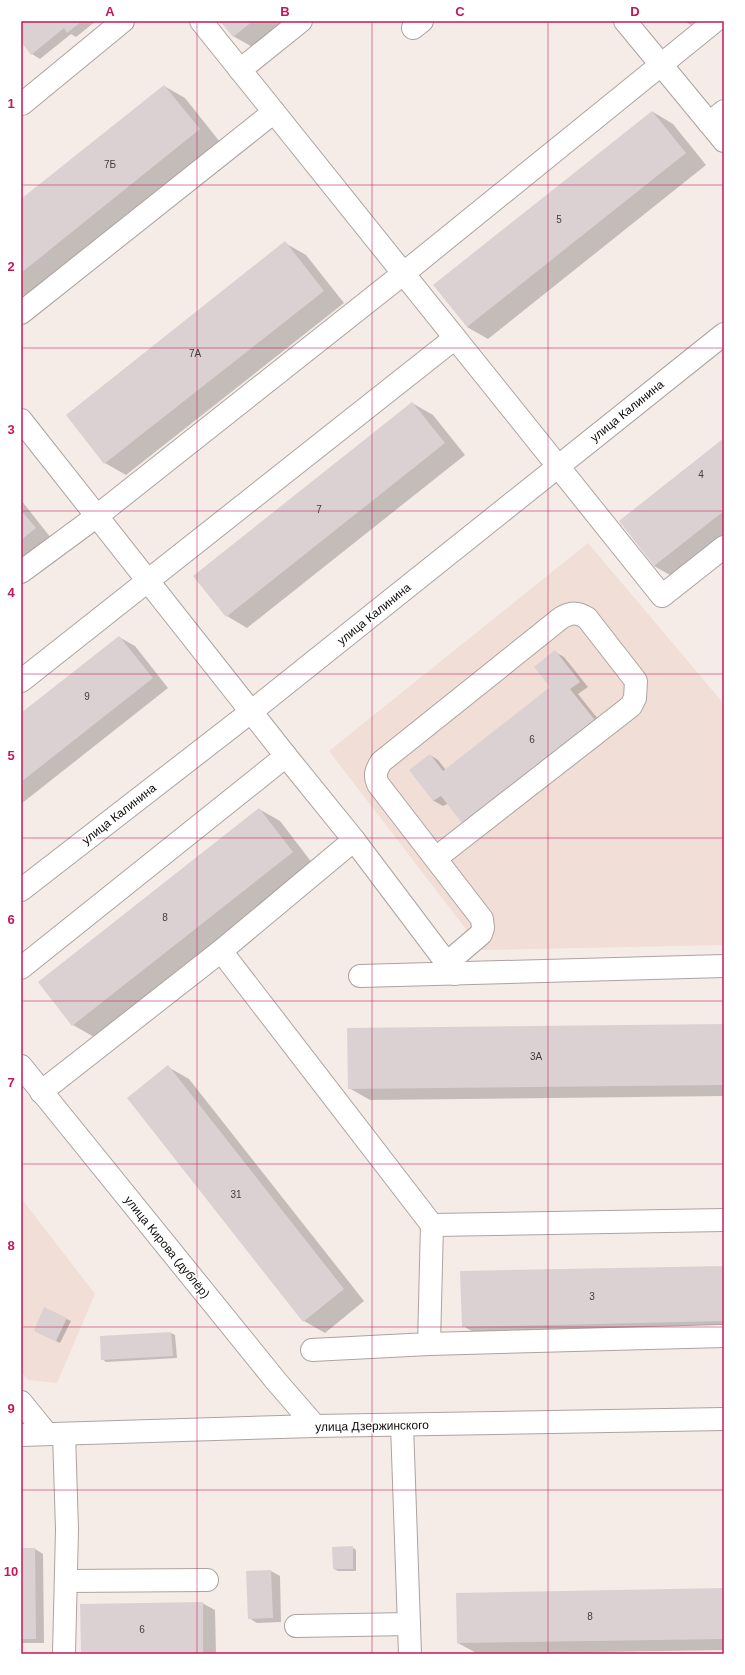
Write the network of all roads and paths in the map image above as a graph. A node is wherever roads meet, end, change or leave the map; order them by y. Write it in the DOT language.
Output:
graph roads {
  1 [pos="123,21"];
  2 [pos="201,21"];
  3 [pos="301,21"];
  4 [pos="625,21"];
  5 [pos="715,21"];
  6 [pos="660,65"];
  7 [pos="240,70"];
  8 [pos="22,104"];
  9 [pos="274,112"];
  10 [pos="717,117"];
  11 [pos="724,140"];
  12 [pos="404,273"];
  13 [pos="21,312"];
  14 [pos="724,334"];
  15 [pos="455,338"];
  16 [pos="21,420"];
  17 [pos="559,466"];
  18 [pos="97,516"];
  19 [pos="724,547"];
  20 [pos="21,572"];
  21 [pos="149,581"];
  22 [pos="21,682"];
  23 [pos="252,711"];
  24 [pos="286,756"];
  25 [pos="354,840"];
  26 [pos="436,858"];
  27 [pos="21,890"];
  28 [pos="221,951"];
  29 [pos="724,966"];
  30 [pos="21,968"];
  31 [pos="451,969"];
  32 [pos="360,976"];
  33 [pos="21,1066"];
  34 [pos="41,1092"];
  35 [pos="724,1220"];
  36 [pos="432,1225"];
  37 [pos="724,1336"];
  38 [pos="430,1344"];
  39 [pos="312,1350"];
  40 [pos="21,1402"];
  41 [pos="724,1419"];
  42 [pos="402,1425"];
  43 [pos="315,1426"];
  44 [pos="56,1434"];
  45 [pos="21,1435"];
  46 [pos="207,1580"];
  47 [pos="66,1581"];
  48 [pos="409,1624"];
  49 [pos="296,1626"];
  50 [pos="64,1654"];
  51 [pos="410,1654"];
  1 -- 8 [label="street"];
  2 -- 7 [label="street"];
  3 -- 7 [label="street"];
  4 -- 6 [label="street"];
  5 -- 6 [label="street"];
  6 -- 10 [label="street"];
  6 -- 12 [label="street"];
  7 -- 9 [label="street"];
  9 -- 12 [label="street"];
  9 -- 13 [label="street"];
  10 -- 11 [label="street"];
  12 -- 15 [label="street"];
  12 -- 18 [label="street"];
  14 -- 17 [label="street, улица Калинина"];
  15 -- 17 [label="street"];
  15 -- 21 [label="street"];
  16 -- 18 [label="street"];
  17 -- 19 [label="street"];
  17 -- 23 [label="street, улица Калинина"];
  18 -- 20 [label="street"];
  18 -- 21 [label="street"];
  21 -- 22 [label="street"];
  21 -- 23 [label="street"];
  23 -- 24 [label="street"];
  23 -- 27 [label="street, улица Калинина"];
  24 -- 25 [label="street"];
  24 -- 30 [label="street"];
  25 -- 28 [label="street"];
  25 -- 31 [label="street"];
  26 -- 26 [label="street"];
  26 -- 31 [label="street"];
  28 -- 34 [label="street"];
  28 -- 36 [label="street"];
  29 -- 31 [label="street"];
  31 -- 32 [label="street"];
  33 -- 34 [label="street, улица Кирова (дублёр)"];
  34 -- 43 [label="street, улица Кирова (дублёр)"];
  35 -- 36 [label="street"];
  36 -- 38 [label="street"];
  37 -- 38 [label="street"];
  38 -- 39 [label="street"];
  40 -- 44 [label="street"];
  41 -- 42 [label="street, улица Дзержинского"];
  42 -- 43 [label="street, улица Дзержинского"];
  42 -- 48 [label="street"];
  43 -- 44 [label="street, улица Дзержинского"];
  44 -- 45 [label="street, улица Дзержинского"];
  44 -- 47 [label="street"];
  46 -- 47 [label="street"];
  47 -- 50 [label="street"];
  48 -- 49 [label="street"];
  48 -- 51 [label="street"];
}
